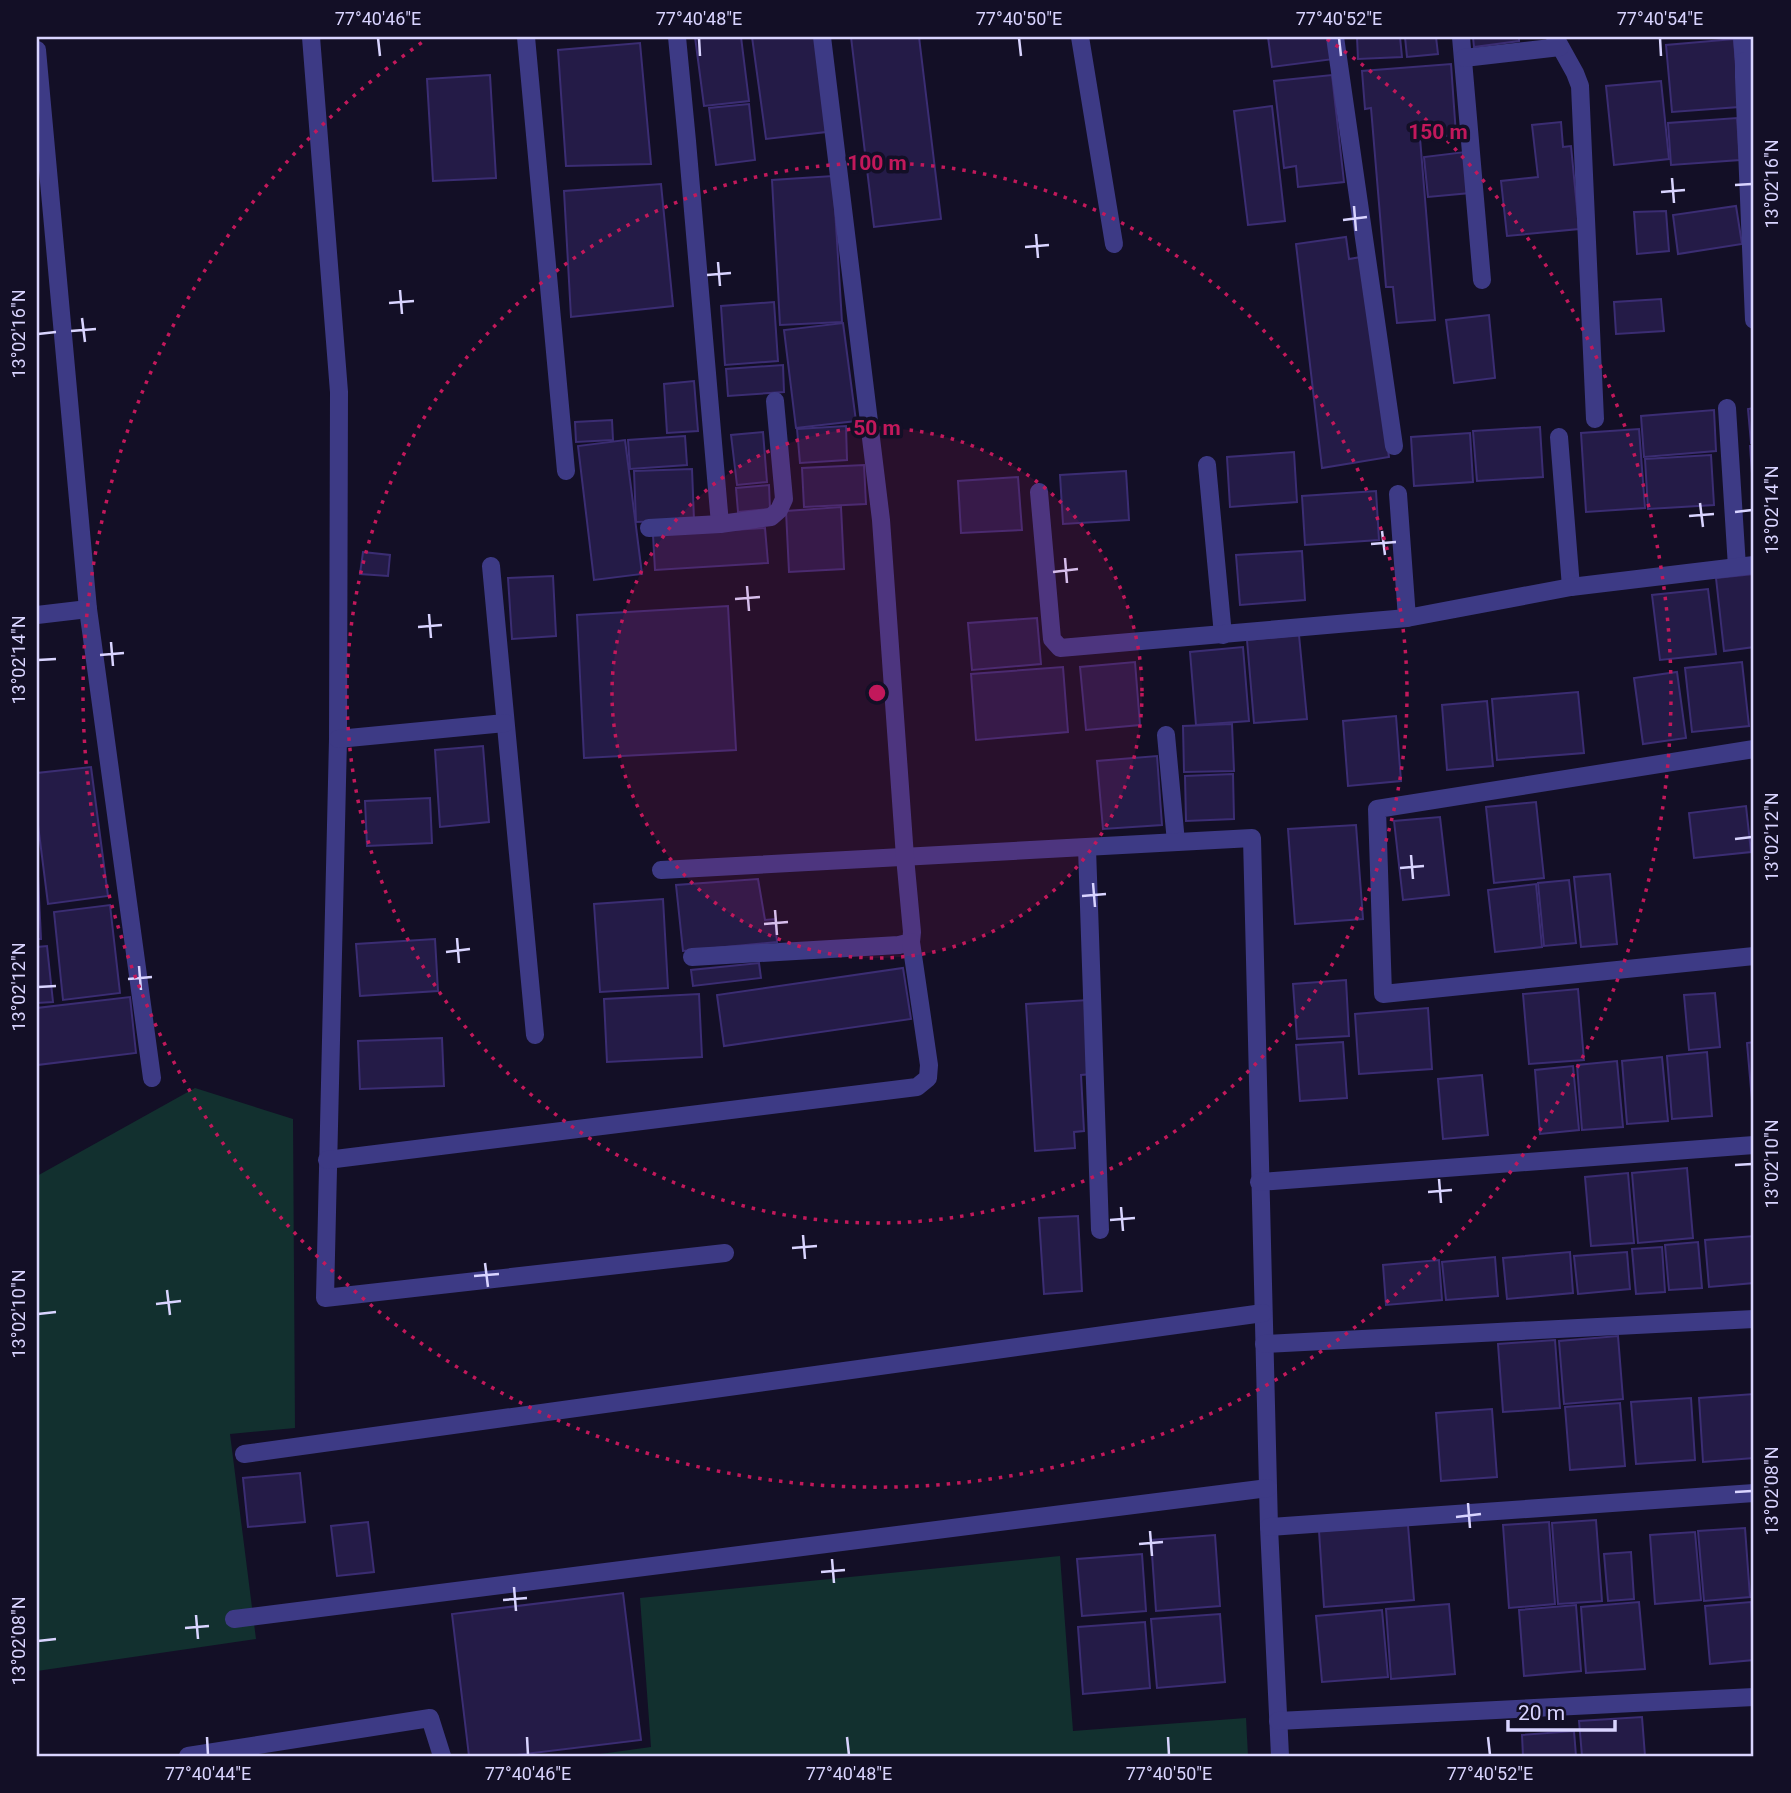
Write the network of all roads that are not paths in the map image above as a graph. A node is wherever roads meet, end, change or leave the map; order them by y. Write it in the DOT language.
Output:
graph roads {
  1 [pos="311,37"];
  2 [pos="526,37"];
  3 [pos="677,37"];
  4 [pos="821,37"];
  5 [pos="1080,37"];
  6 [pos="1335,37"];
  7 [pos="1461,37"];
  8 [pos="1742,37"];
  9 [pos="1557,42"];
  10 [pos="37,50"];
  11 [pos="1464,58"];
  12 [pos="1749,61"];
  13 [pos="1114,244"];
  14 [pos="1482,280"];
  15 [pos="1754,320"];
  16 [pos="775,401"];
  17 [pos="1727,408"];
  18 [pos="1595,419"];
  19 [pos="1559,437"];
  20 [pos="1394,446"];
  21 [pos="1207,465"];
  22 [pos="566,471"];
  23 [pos="1039,492"];
  24 [pos="1398,494"];
  25 [pos="720,524"];
  26 [pos="649,528"];
  27 [pos="491,566"];
  28 [pos="1746,566"];
  29 [pos="1571,587"];
  30 [pos="88,609"];
  31 [pos="37,615"];
  32 [pos="1407,618"];
  33 [pos="1223,635"];
  34 [pos="505,723"];
  35 [pos="1166,736"];
  36 [pos="338,739"];
  37 [pos="1754,749"];
  38 [pos="1176,842"];
  39 [pos="1087,848"];
  40 [pos="905,856"];
  41 [pos="661,870"];
  42 [pos="911,942"];
  43 [pos="1754,956"];
  44 [pos="692,957"];
  45 [pos="535,1035"];
  46 [pos="152,1078"];
  47 [pos="1754,1146"];
  48 [pos="327,1160"];
  49 [pos="1259,1182"];
  50 [pos="1100,1230"];
  51 [pos="725,1253"];
  52 [pos="1263,1313"];
  53 [pos="1754,1319"];
  54 [pos="1264,1344"];
  55 [pos="244,1454"];
  56 [pos="1268,1488"];
  57 [pos="1754,1493"];
  58 [pos="1269,1527"];
  59 [pos="234,1619"];
  60 [pos="1754,1697"];
  61 [pos="1278,1721"];
  62 [pos="188,1756"];
  63 [pos="442,1756"];
  64 [pos="1280,1756"];
  1 -- 36 [label="street"];
  2 -- 22 [label="street"];
  3 -- 25 [label="street"];
  4 -- 40 [label="street"];
  5 -- 13 [label="street"];
  6 -- 20 [label="street"];
  7 -- 11 [label="street"];
  8 -- 12 [label="street"];
  9 -- 11 [label="street"];
  9 -- 18 [label="street"];
  10 -- 30 [label="street"];
  11 -- 14 [label="street"];
  12 -- 15 [label="street"];
  16 -- 25 [label="street"];
  17 -- 28 [label="street"];
  19 -- 29 [label="street"];
  21 -- 33 [label="street"];
  23 -- 33 [label="street"];
  24 -- 32 [label="street"];
  25 -- 26 [label="street"];
  27 -- 34 [label="street"];
  28 -- 29 [label="street"];
  29 -- 32 [label="street"];
  30 -- 31 [label="street"];
  30 -- 46 [label="street"];
  32 -- 33 [label="street"];
  34 -- 36 [label="street"];
  34 -- 45 [label="street"];
  35 -- 38 [label="street"];
  36 -- 48 [label="street"];
  37 -- 43 [label="street"];
  38 -- 39 [label="street"];
  38 -- 49 [label="street"];
  39 -- 40 [label="street"];
  39 -- 50 [label="street"];
  40 -- 41 [label="street"];
  40 -- 42 [label="street"];
  42 -- 44 [label="street"];
  42 -- 48 [label="street"];
  47 -- 49 [label="street"];
  48 -- 51 [label="street"];
  49 -- 52 [label="street"];
  52 -- 54 [label="street"];
  52 -- 55 [label="street"];
  53 -- 54 [label="street"];
  54 -- 56 [label="street"];
  56 -- 58 [label="street"];
  56 -- 59 [label="street"];
  57 -- 58 [label="street"];
  58 -- 61 [label="street"];
  60 -- 61 [label="street"];
  61 -- 64 [label="street"];
  62 -- 63 [label="street"];
}
